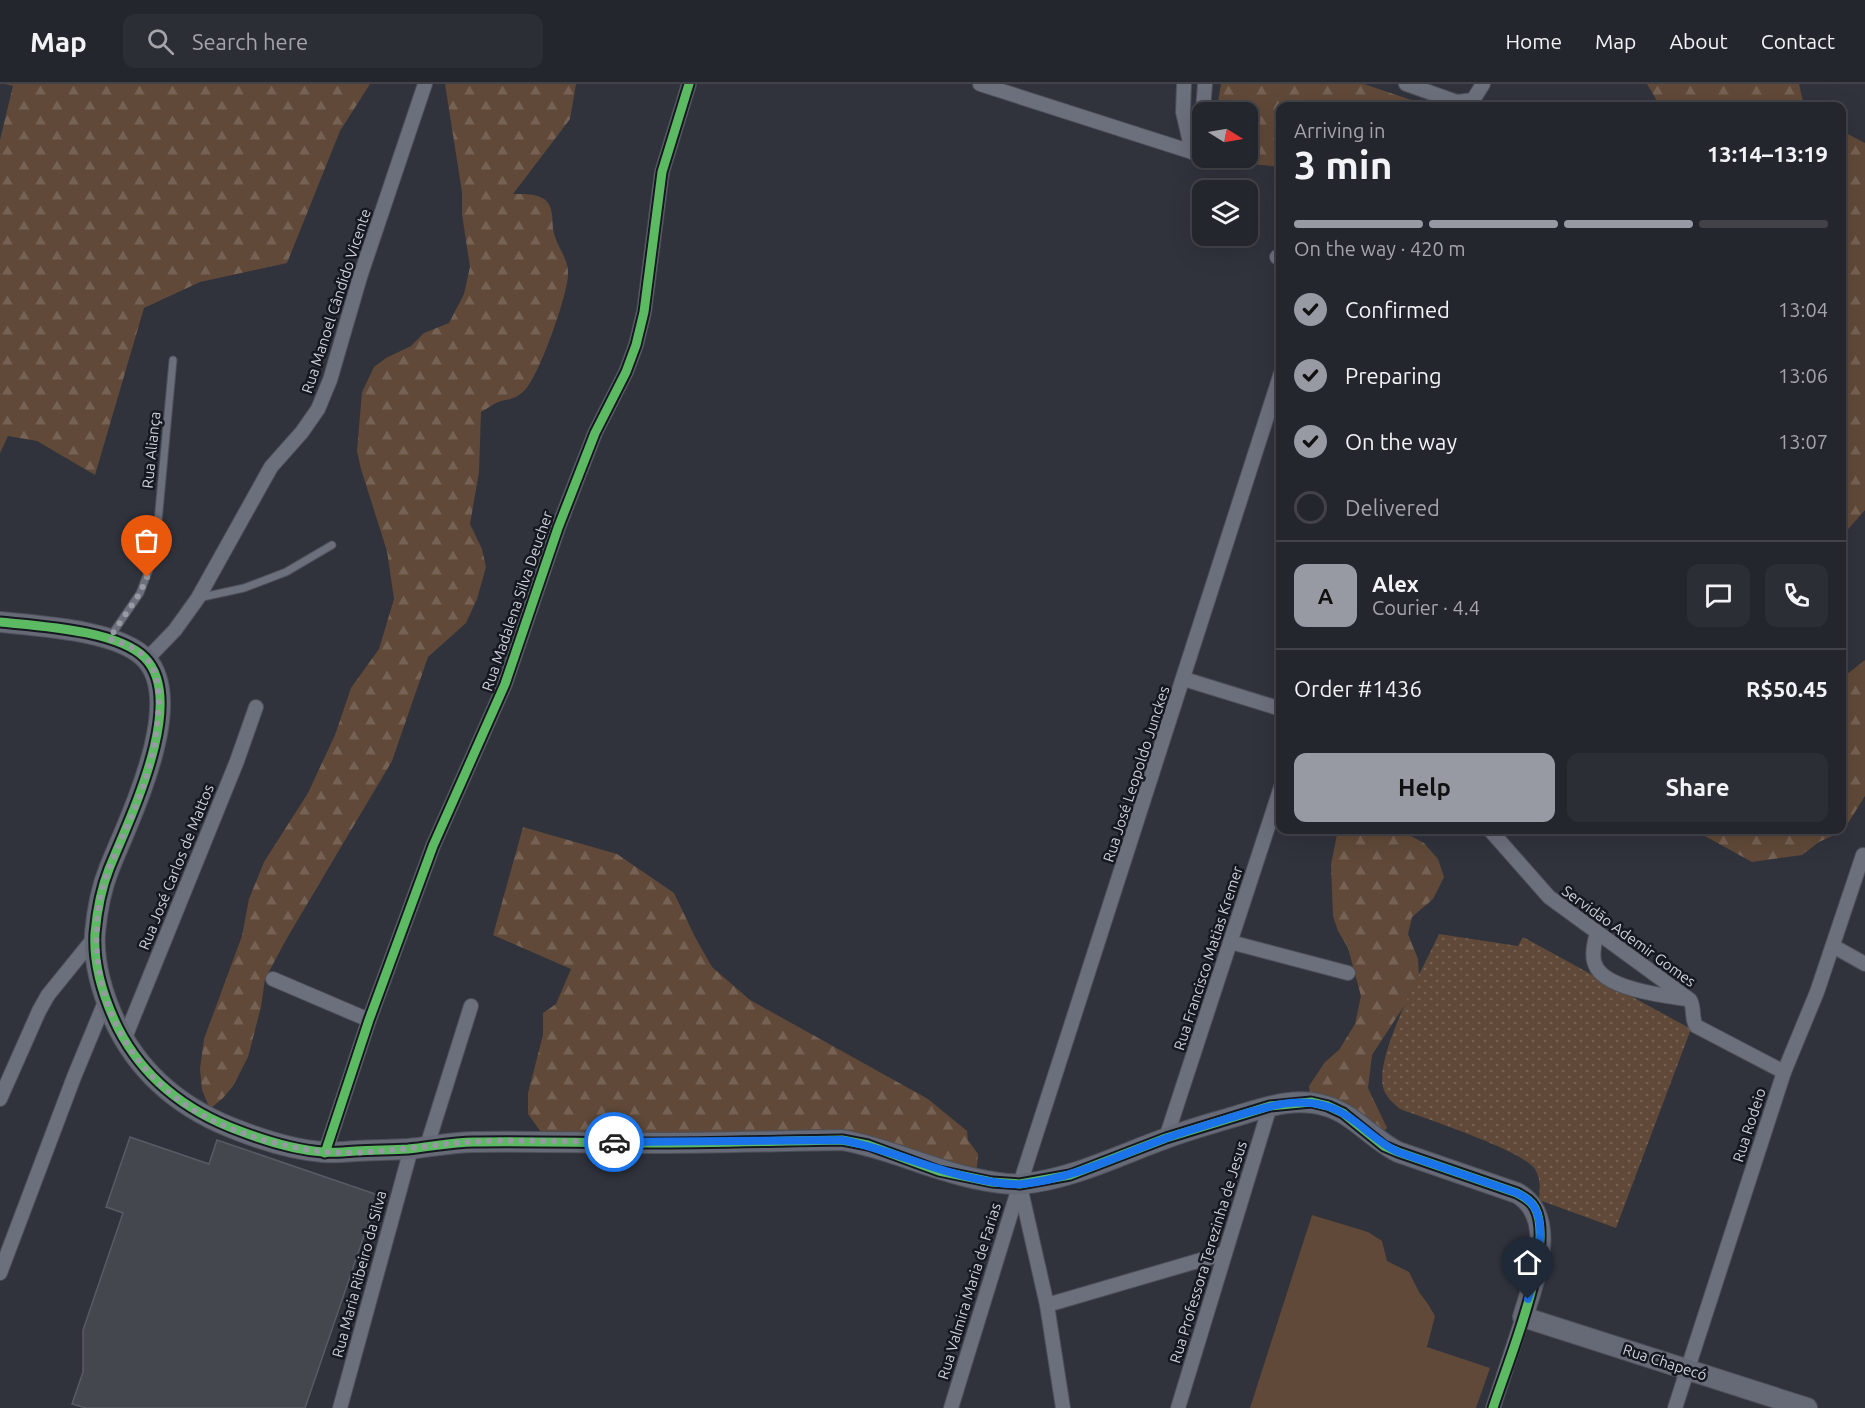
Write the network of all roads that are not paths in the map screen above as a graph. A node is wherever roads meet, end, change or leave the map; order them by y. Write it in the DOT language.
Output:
graph roads {
  1 [pos="425,84"];
  2 [pos="689,84"];
  3 [pos="981,84"];
  4 [pos="1185,84"];
  5 [pos="1205,84"];
  6 [pos="1406,84"];
  7 [pos="1483,84"];
  8 [pos="1204,102"];
  9 [pos="1192,152"];
  10 [pos="173,360"];
  11 [pos="1276,389"];
  12 [pos="332,545"];
  13 [pos="198,598"];
  14 [pos="0,622"];
  15 [pos="109,639"];
  16 [pos="147,659"];
  17 [pos="1184,680"];
  18 [pos="256,707"];
  19 [pos="1276,708"];
  20 [pos="1276,802"];
  21 [pos="1494,834"];
  22 [pos="1863,855"];
  23 [pos="1597,932"];
  24 [pos="95,936"];
  25 [pos="1230,942"];
  26 [pos="1833,946"];
  27 [pos="1865,964"];
  28 [pos="1348,973"];
  29 [pos="273,980"];
  30 [pos="1690,1000"];
  31 [pos="105,1002"];
  32 [pos="471,1006"];
  33 [pos="369,1020"];
  34 [pos="124,1040"];
  35 [pos="1784,1072"];
  36 [pos="0,1099"];
  37 [pos="1270,1106"];
  38 [pos="1166,1138"];
  39 [pos="419,1147"];
  40 [pos="325,1153"];
  41 [pos="1020,1184"];
  42 [pos="1225,1253"];
  43 [pos="0,1273"];
  44 [pos="1047,1305"];
  45 [pos="1523,1317"];
  46 [pos="1688,1370"];
  47 [pos="340,1408"];
  48 [pos="951,1408"];
  49 [pos="1063,1408"];
  50 [pos="1178,1408"];
  51 [pos="1493,1408"];
  52 [pos="1675,1408"];
  53 [pos="1807,1408"];
  1 -- 13 [label="street, Rua Manoel Cândido Vicente"];
  2 -- 33 [label="street, Rua Madalena Silva Deucher"];
  3 -- 9 [label="street"];
  4 -- 9 [label="street"];
  5 -- 8 [label="street"];
  6 -- 7 [label="street"];
  10 -- 15 [label="lane, Rua Aliança"];
  11 -- 17 [label="street, Rua José Leopoldo Junckes"];
  12 -- 13 [label="lane"];
  13 -- 16 [label="street, Rua Manoel Cândido Vicente"];
  14 -- 15 [label="street"];
  15 -- 16 [label="street"];
  16 -- 24 [label="street"];
  17 -- 19 [label="street"];
  17 -- 41 [label="street, Rua José Leopoldo Junckes"];
  18 -- 34 [label="street, Rua José Carlos de Mattos"];
  20 -- 25 [label="street, Rua Francisco Matias Kremer"];
  21 -- 23 [label="street, Servidão Ademir Gomes"];
  22 -- 26 [label="street, Rua Rodeio"];
  23 -- 30 [label="street, Servidão Ademir Gomes"];
  23 -- 30 [label="street"];
  24 -- 31 [label="street"];
  24 -- 36 [label="street"];
  25 -- 28 [label="street"];
  25 -- 38 [label="street, Rua Francisco Matias Kremer"];
  26 -- 27 [label="street"];
  26 -- 35 [label="street, Rua Rodeio"];
  29 -- 33 [label="street"];
  30 -- 35 [label="street, Servidão Ademir Gomes"];
  31 -- 34 [label="street"];
  31 -- 43 [label="street"];
  32 -- 39 [label="street, Rua Maria Ribeiro da Silva"];
  33 -- 40 [label="street, Rua Madalena Silva Deucher"];
  34 -- 40 [label="street"];
  35 -- 46 [label="street, Rua Rodeio"];
  37 -- 38 [label="street"];
  37 -- 42 [label="street, Rua Professora Terezinha de Jesus"];
  37 -- 45 [label="street"];
  38 -- 41 [label="street"];
  39 -- 40 [label="street"];
  39 -- 41 [label="street"];
  39 -- 47 [label="street, Rua Maria Ribeiro da Silva"];
  41 -- 44 [label="street"];
  41 -- 48 [label="street, Rua Valmira Maria de Farias"];
  42 -- 44 [label="street"];
  42 -- 50 [label="street, Rua Professora Terezinha de Jesus"];
  44 -- 49 [label="street"];
  45 -- 46 [label="street, Rua Chapecó"];
  45 -- 51 [label="street"];
  46 -- 52 [label="street, Rua Rodeio"];
  46 -- 53 [label="street, Rua Chapecó"];
}
